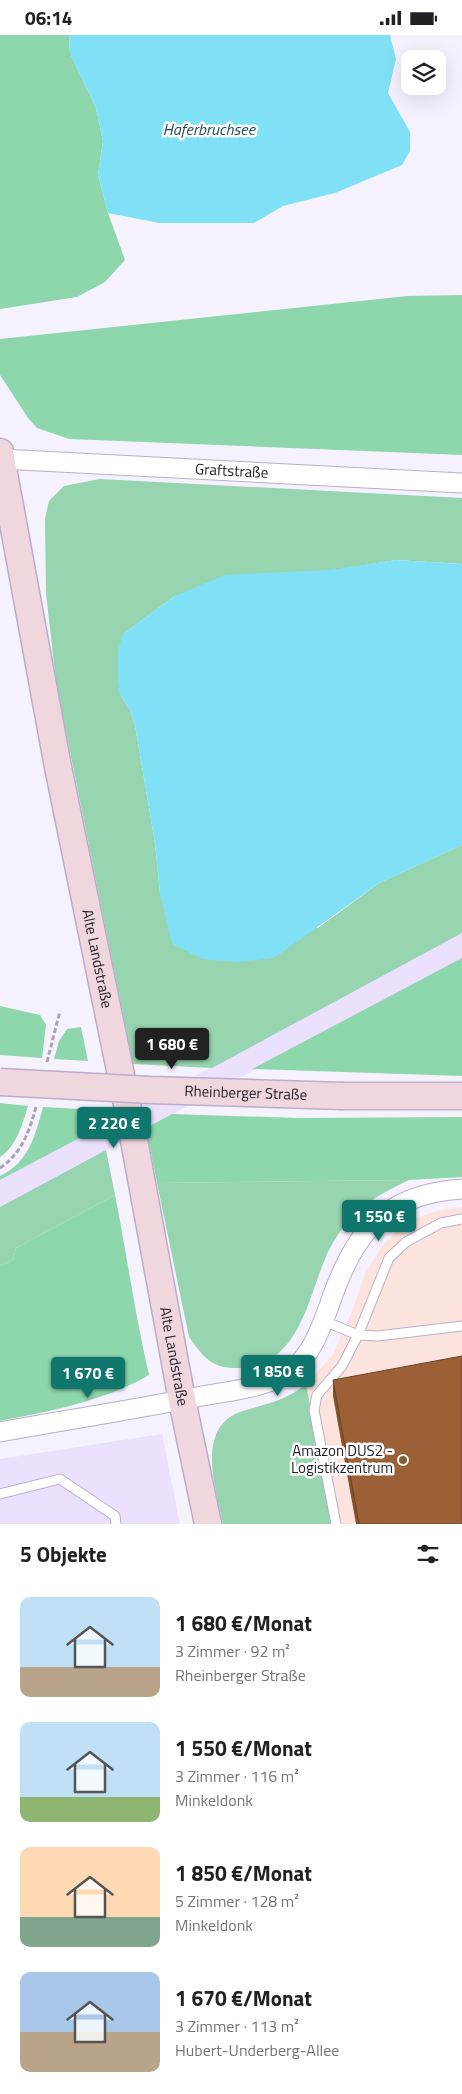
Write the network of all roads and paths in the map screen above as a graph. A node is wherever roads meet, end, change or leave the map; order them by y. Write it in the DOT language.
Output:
graph roads {
  1 [pos="1,455"];
  2 [pos="462,483"];
  3 [pos="0,1082"];
  4 [pos="462,1096"];
  5 [pos="462,1189"];
  6 [pos="462,1219"];
  7 [pos="324,1321"];
  8 [pos="462,1326"];
  9 [pos="358,1335"];
  10 [pos="182,1400"];
  11 [pos="0,1432"];
  12 [pos="0,1494"];
  13 [pos="116,1524"];
  14 [pos="208,1524"];
  15 [pos="336,1524"];
  1 -- 2 [label="street, Graftstraße"];
  1 -- 10 [label="street, Alte Landstraße"];
  3 -- 4 [label="street, Rheinberger Straße, bridge"];
  5 -- 7 [label="street"];
  6 -- 9 [label="lane"];
  7 -- 9 [label="lane"];
  7 -- 10 [label="street"];
  8 -- 9 [label="lane"];
  9 -- 15 [label="lane"];
  10 -- 11 [label="street"];
  10 -- 14 [label="street, Alte Landstraße"];
  12 -- 13 [label="lane"];
}
